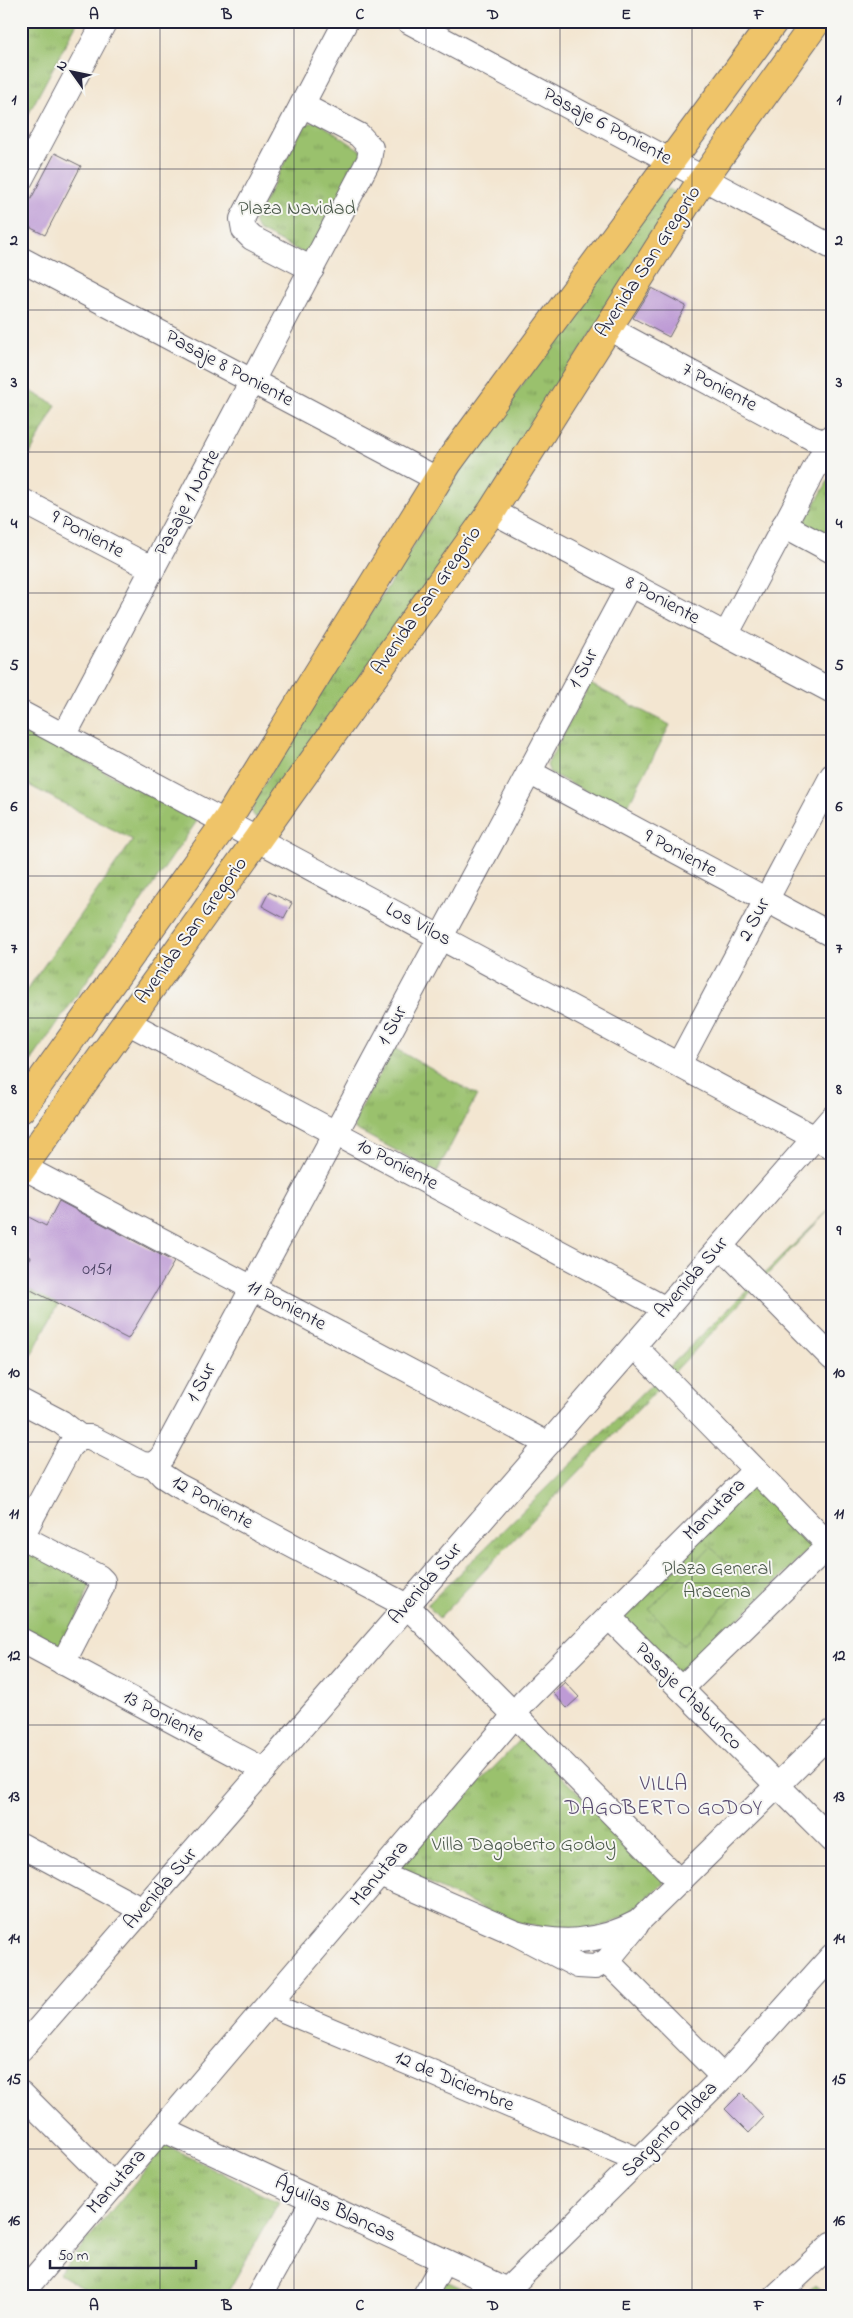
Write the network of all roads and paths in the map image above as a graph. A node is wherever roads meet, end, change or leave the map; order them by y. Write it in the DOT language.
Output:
graph roads {
  1 [pos="105,21"];
  2 [pos="346,21"];
  3 [pos="408,21"];
  4 [pos="774,21"];
  5 [pos="817,21"];
  6 [pos="302,105"];
  7 [pos="671,161"];
  8 [pos="21,179"];
  9 [pos="703,179"];
  10 [pos="832,247"];
  11 [pos="21,259"];
  12 [pos="312,269"];
  13 [pos="608,328"];
  14 [pos="252,382"];
  15 [pos="830,442"];
  16 [pos="437,480"];
  17 [pos="21,500"];
  18 [pos="492,511"];
  19 [pos="784,526"];
  20 [pos="832,552"];
  21 [pos="153,570"];
  22 [pos="630,584"];
  23 [pos="726,635"];
  24 [pos="832,691"];
  25 [pos="21,713"];
  26 [pos="64,736"];
  27 [pos="529,772"];
  28 [pos="832,776"];
  29 [pos="226,822"];
  30 [pos="258,839"];
  31 [pos="766,900"];
  32 [pos="832,935"];
  33 [pos="441,937"];
  34 [pos="127,1022"];
  35 [pos="679,1064"];
  36 [pos="23,1101"];
  37 [pos="832,1118"];
  38 [pos="336,1133"];
  39 [pos="823,1142"];
  40 [pos="22,1169"];
  41 [pos="721,1246"];
  42 [pos="253,1288"];
  43 [pos="666,1308"];
  44 [pos="634,1346"];
  45 [pos="832,1358"];
  46 [pos="21,1401"];
  47 [pos="80,1437"];
  48 [pos="548,1444"];
  49 [pos="153,1465"];
  50 [pos="755,1470"];
  51 [pos="22,1537"];
  52 [pos="830,1543"];
  53 [pos="407,1606"];
  54 [pos="608,1617"];
  55 [pos="21,1640"];
  56 [pos="63,1663"];
  57 [pos="680,1689"];
  58 [pos="514,1715"];
  59 [pos="832,1732"];
  60 [pos="264,1770"];
  61 [pos="777,1786"];
  62 [pos="832,1840"];
  63 [pos="21,1845"];
  64 [pos="380,1874"];
  65 [pos="680,1882"];
  66 [pos="142,1910"];
  67 [pos="638,1922"];
  68 [pos="515,1932"];
  69 [pos="607,1961"];
  70 [pos="830,1963"];
  71 [pos="269,2004"];
  72 [pos="21,2049"];
  73 [pos="723,2077"];
  74 [pos="21,2093"];
  75 [pos="162,2129"];
  76 [pos="639,2160"];
  77 [pos="114,2186"];
  78 [pos="313,2200"];
  79 [pos="832,2244"];
  80 [pos="444,2261"];
  81 [pos="21,2294"];
  82 [pos="504,2294"];
  83 [pos="259,2297"];
  84 [pos="424,2297"];
  85 [pos="775,2297"];
  1 -- 8 [label="street"];
  2 -- 6 [label="street"];
  3 -- 7 [label="street, Pasaje 6 Poniente"];
  4 -- 7 [label="main road, Avenida San Gregorio"];
  5 -- 9 [label="main road, Avenida San Gregorio"];
  6 -- 12 [label="street, Pasaje 1 Norte"];
  6 -- 12 [label="street"];
  7 -- 9 [label="street, Pasaje 6 Poniente"];
  7 -- 16 [label="main road, Avenida San Gregorio"];
  9 -- 10 [label="street, Pasaje 6 Poniente"];
  9 -- 13 [label="main road, Avenida San Gregorio"];
  11 -- 14 [label="street, Pasaje 8 Poniente"];
  12 -- 14 [label="street, Pasaje 1 Norte"];
  13 -- 15 [label="street, 7 Poniente"];
  13 -- 18 [label="main road, Avenida San Gregorio"];
  14 -- 16 [label="street, Pasaje 8 Poniente"];
  14 -- 21 [label="street, Pasaje 1 Norte"];
  15 -- 19 [label="street"];
  16 -- 29 [label="main road, Avenida San Gregorio"];
  17 -- 21 [label="street, 9 Poniente"];
  18 -- 22 [label="street, 8 Poniente"];
  18 -- 30 [label="main road, Avenida San Gregorio"];
  19 -- 20 [label="street"];
  19 -- 23 [label="street"];
  21 -- 26 [label="street, Pasaje 1 Norte"];
  22 -- 23 [label="street, 8 Poniente"];
  22 -- 27 [label="street, 1 Sur"];
  23 -- 24 [label="street, 8 Poniente"];
  25 -- 26 [label="street, Los Vilos"];
  26 -- 29 [label="street, Los Vilos"];
  27 -- 31 [label="street, 9 Poniente"];
  27 -- 33 [label="street, 1 Sur"];
  28 -- 31 [label="street, 2 Sur"];
  29 -- 30 [label="street, Los Vilos"];
  29 -- 36 [label="main road, Avenida San Gregorio"];
  30 -- 33 [label="street, Los Vilos"];
  30 -- 34 [label="main road, Avenida San Gregorio"];
  31 -- 32 [label="street, 9 Poniente"];
  31 -- 35 [label="street, 2 Sur"];
  33 -- 35 [label="street, Los Vilos"];
  33 -- 38 [label="street, 1 Sur"];
  34 -- 38 [label="street, 10 Poniente"];
  34 -- 40 [label="main road, Avenida San Gregorio"];
  35 -- 39 [label="street, Los Vilos"];
  37 -- 39 [label="street, Avenida Sur"];
  38 -- 42 [label="street, 1 Sur"];
  38 -- 43 [label="street, 10 Poniente"];
  39 -- 41 [label="street, Avenida Sur"];
  40 -- 42 [label="street, 11 Poniente"];
  41 -- 43 [label="street, Avenida Sur"];
  41 -- 45 [label="street"];
  42 -- 48 [label="street, 11 Poniente"];
  42 -- 49 [label="street, 1 Sur"];
  43 -- 44 [label="street, Avenida Sur"];
  44 -- 48 [label="street, Avenida Sur"];
  44 -- 50 [label="street"];
  46 -- 47 [label="street, 12 Poniente"];
  47 -- 49 [label="street, 12 Poniente"];
  47 -- 51 [label="street"];
  48 -- 53 [label="street, Avenida Sur"];
  49 -- 53 [label="street, 12 Poniente"];
  50 -- 52 [label="street"];
  50 -- 54 [label="street, Manutara"];
  51 -- 56 [label="street"];
  52 -- 57 [label="street"];
  53 -- 58 [label="street, 12 Poniente"];
  53 -- 60 [label="street, Avenida Sur"];
  54 -- 57 [label="street, Pasaje Chabunco"];
  54 -- 58 [label="street, Manutara"];
  55 -- 56 [label="street, 13 Poniente"];
  56 -- 60 [label="street, 13 Poniente"];
  57 -- 61 [label="street, Pasaje Chabunco"];
  58 -- 64 [label="street, Manutara"];
  58 -- 65 [label="street, 12 Poniente"];
  59 -- 61 [label="street"];
  60 -- 66 [label="street, Avenida Sur"];
  61 -- 62 [label="street, Pasaje Chabunco"];
  61 -- 65 [label="street"];
  63 -- 66 [label="street"];
  64 -- 68 [label="street"];
  64 -- 71 [label="street, Manutara"];
  65 -- 67 [label="street"];
  66 -- 72 [label="street, Avenida Sur"];
  67 -- 68 [label="street"];
  67 -- 69 [label="street"];
  68 -- 69 [label="street"];
  69 -- 73 [label="street"];
  70 -- 73 [label="street, Sargento Aldea"];
  71 -- 75 [label="street, Manutara"];
  71 -- 76 [label="street, 12 de Diciembre"];
  73 -- 76 [label="street, Sargento Aldea"];
  74 -- 77 [label="street"];
  75 -- 77 [label="street, Manutara"];
  75 -- 78 [label="street, Águilas Blancas"];
  76 -- 82 [label="street, Sargento Aldea"];
  77 -- 81 [label="street, Manutara"];
  78 -- 80 [label="street, Águilas Blancas"];
  78 -- 83 [label="street"];
  79 -- 85 [label="street"];
  80 -- 82 [label="street, Águilas Blancas"];
  80 -- 84 [label="street"];
}
